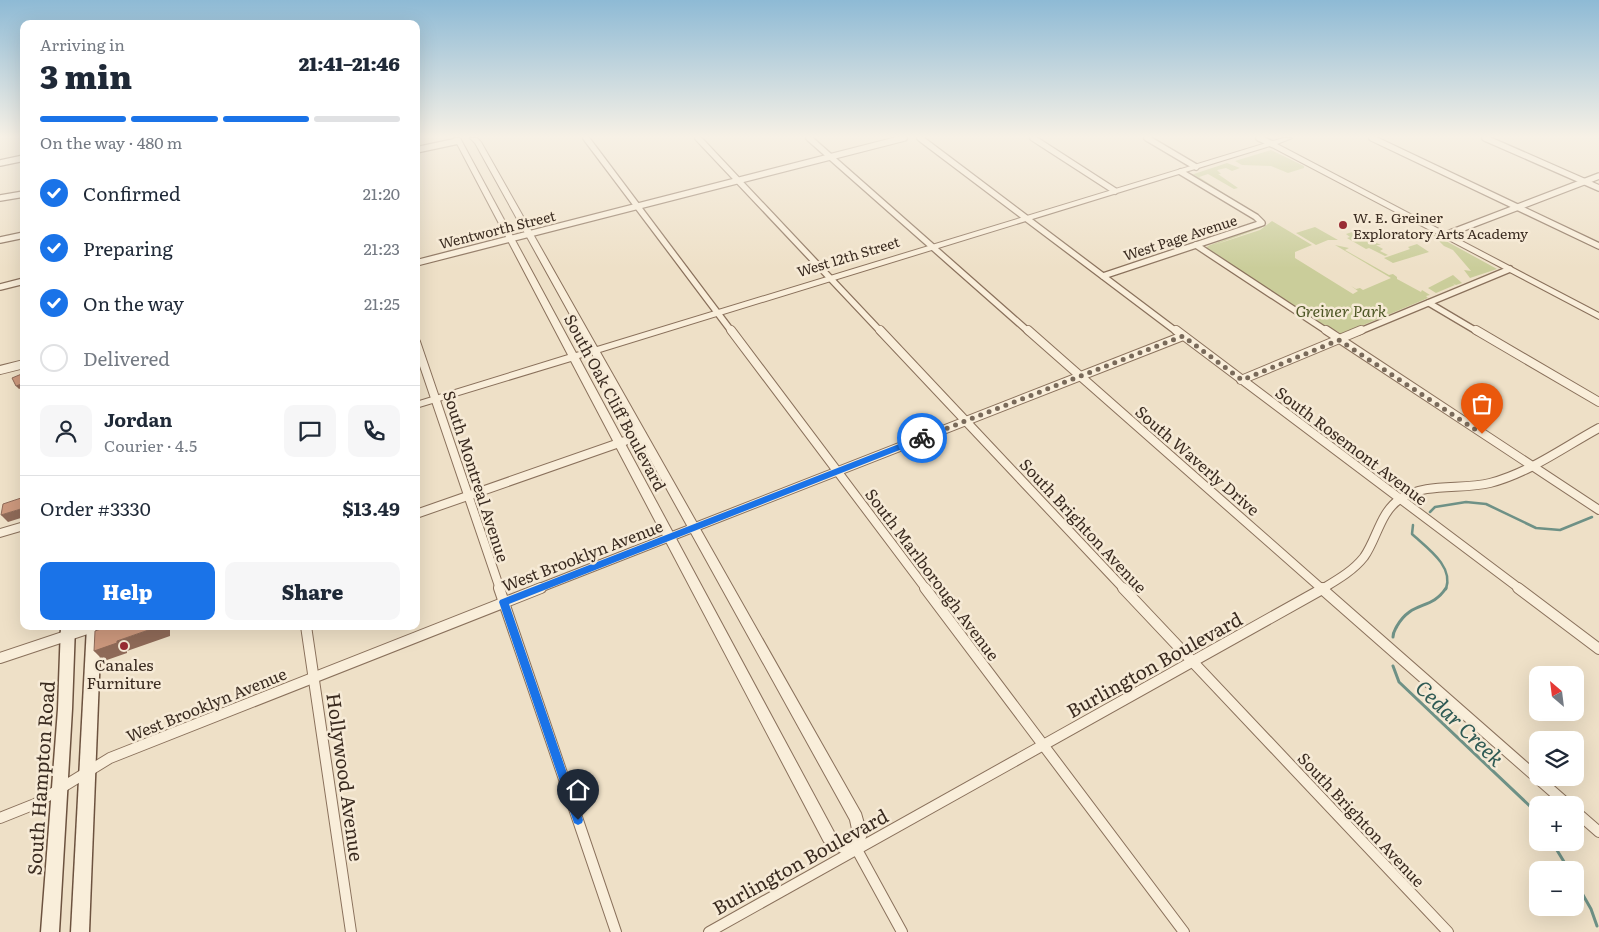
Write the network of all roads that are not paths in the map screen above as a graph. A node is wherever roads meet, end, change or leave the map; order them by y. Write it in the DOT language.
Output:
graph roads {
  1 [pos="482,181"];
  2 [pos="501,181"];
  3 [pos="619,181"];
  4 [pos="732,181"];
  5 [pos="739,181"];
  6 [pos="859,181"];
  7 [pos="978,181"];
  8 [pos="1099,181"];
  9 [pos="1149,181"];
  10 [pos="1196,181"];
  11 [pos="1344,181"];
  12 [pos="1464,181"];
  13 [pos="1584,181"];
  14 [pos="1586,181"];
  15 [pos="1599,188"];
  16 [pos="1115,192"];
  17 [pos="20,195"];
  18 [pos="0,198"];
  19 [pos="638,206"];
  20 [pos="1518,207"];
  21 [pos="1027,218"];
  22 [pos="528,234"];
  23 [pos="1446,235"];
  24 [pos="20,236"];
  25 [pos="511,239"];
  26 [pos="0,240"];
  27 [pos="1196,245"];
  28 [pos="931,246"];
  29 [pos="1599,246"];
  30 [pos="420,262"];
  31 [pos="1510,269"];
  32 [pos="1103,276"];
  33 [pos="830,277"];
  34 [pos="20,282"];
  35 [pos="0,287"];
  36 [pos="1429,303"];
  37 [pos="718,312"];
  38 [pos="1599,316"];
  39 [pos="1183,336"];
  40 [pos="1339,340"];
  41 [pos="594,349"];
  42 [pos="420,353"];
  43 [pos="573,356"];
  44 [pos="20,365"];
  45 [pos="0,370"];
  46 [pos="1080,376"];
  47 [pos="1242,380"];
  48 [pos="436,399"];
  49 [pos="1599,402"];
  50 [pos="420,404"];
  51 [pos="965,421"];
  52 [pos="1599,428"];
  53 [pos="642,435"];
  54 [pos="620,443"];
  55 [pos="1530,465"];
  56 [pos="837,471"];
  57 [pos="468,497"];
  58 [pos="1400,499"];
  59 [pos="1599,510"];
  60 [pos="420,513"];
  61 [pos="20,527"];
  62 [pos="693,528"];
  63 [pos="0,533"];
  64 [pos="670,537"];
  65 [pos="1322,589"];
  66 [pos="504,602"];
  67 [pos="95,630"];
  68 [pos="307,630"];
  69 [pos="68,631"];
  70 [pos="1599,649"];
  71 [pos="0,658"];
  72 [pos="1193,662"];
  73 [pos="314,677"];
  74 [pos="1044,745"];
  75 [pos="88,772"];
  76 [pos="60,789"];
  77 [pos="1558,796"];
  78 [pos="0,818"];
  79 [pos="1584,819"];
  80 [pos="1599,832"];
  81 [pos="856,848"];
  82 [pos="50,932"];
  83 [pos="80,932"];
  84 [pos="351,932"];
  85 [pos="616,932"];
  86 [pos="709,932"];
  87 [pos="902,932"];
  88 [pos="1184,932"];
  89 [pos="1448,932"];
  1 -- 25 [label="street, South Oak Cliff Boulevard"];
  2 -- 22 [label="street, South Oak Cliff Boulevard"];
  3 -- 19 [label="street, South Marlborough Avenue"];
  4 -- 19 [label="street, Wentworth Street"];
  5 -- 33 [label="street, South Brighton Avenue"];
  6 -- 28 [label="street, South Waverly Drive"];
  7 -- 21 [label="street, South Rosemont Avenue"];
  8 -- 16 [label="street"];
  9 -- 16 [label="street, West 12th Street"];
  10 -- 27 [label="street, West Page Avenue"];
  11 -- 23 [label="street"];
  12 -- 20 [label="street"];
  13 -- 20 [label="street"];
  14 -- 15 [label="street"];
  16 -- 21 [label="street, West 12th Street"];
  17 -- 18 [label="street"];
  19 -- 22 [label="street, Wentworth Street"];
  19 -- 37 [label="street, South Marlborough Avenue"];
  20 -- 23 [label="street"];
  20 -- 29 [label="street"];
  21 -- 28 [label="street, West 12th Street"];
  21 -- 32 [label="street, South Rosemont Avenue"];
  22 -- 25 [label="street, Wentworth Street"];
  22 -- 41 [label="street, South Oak Cliff Boulevard"];
  23 -- 31 [label="street"];
  24 -- 26 [label="street"];
  25 -- 30 [label="street, Wentworth Street"];
  25 -- 43 [label="street, South Oak Cliff Boulevard"];
  27 -- 32 [label="street, West Page Avenue"];
  27 -- 40 [label="street"];
  28 -- 33 [label="street, West 12th Street"];
  28 -- 46 [label="street, South Waverly Drive"];
  31 -- 36 [label="street"];
  31 -- 38 [label="street"];
  32 -- 39 [label="street, South Rosemont Avenue"];
  33 -- 37 [label="street, West 12th Street"];
  33 -- 51 [label="street, South Brighton Avenue"];
  34 -- 35 [label="street"];
  36 -- 40 [label="street"];
  36 -- 49 [label="street"];
  37 -- 41 [label="street, West 12th Street"];
  37 -- 56 [label="street, South Marlborough Avenue"];
  39 -- 46 [label="street, West Brooklyn Avenue"];
  39 -- 47 [label="street, South Rosemont Avenue"];
  40 -- 47 [label="street"];
  40 -- 55 [label="street"];
  41 -- 43 [label="street, West 12th Street"];
  41 -- 53 [label="street, South Oak Cliff Boulevard"];
  42 -- 48 [label="street, South Montreal Avenue"];
  43 -- 48 [label="street, West 12th Street"];
  43 -- 54 [label="street, South Oak Cliff Boulevard"];
  44 -- 45 [label="street"];
  46 -- 51 [label="street, West Brooklyn Avenue"];
  46 -- 65 [label="street, South Waverly Drive"];
  47 -- 58 [label="street, South Rosemont Avenue"];
  48 -- 50 [label="street, West 12th Street"];
  48 -- 57 [label="street, South Montreal Avenue"];
  51 -- 56 [label="street, West Brooklyn Avenue"];
  51 -- 72 [label="street, South Brighton Avenue"];
  52 -- 55 [label="street"];
  53 -- 54 [label="street"];
  53 -- 62 [label="street, South Oak Cliff Boulevard"];
  54 -- 57 [label="street"];
  54 -- 64 [label="street, South Oak Cliff Boulevard"];
  55 -- 58 [label="street"];
  55 -- 59 [label="street"];
  56 -- 62 [label="street, West Brooklyn Avenue"];
  56 -- 74 [label="street, South Marlborough Avenue"];
  57 -- 60 [label="street"];
  57 -- 66 [label="street, South Montreal Avenue"];
  58 -- 65 [label="street, Burlington Boulevard"];
  58 -- 70 [label="street, South Rosemont Avenue"];
  61 -- 63 [label="street"];
  62 -- 64 [label="street, West Brooklyn Avenue"];
  62 -- 81 [label="street, South Oak Cliff Boulevard"];
  64 -- 66 [label="street, West Brooklyn Avenue"];
  64 -- 81 [label="street, South Oak Cliff Boulevard"];
  65 -- 72 [label="street, Burlington Boulevard"];
  65 -- 77 [label="street, South Waverly Drive"];
  66 -- 73 [label="street, West Brooklyn Avenue"];
  66 -- 85 [label="street, South Montreal Avenue"];
  67 -- 75 [label="main road"];
  68 -- 73 [label="street, Hollywood Avenue"];
  69 -- 71 [label="street"];
  69 -- 76 [label="main road, South Hampton Road"];
  72 -- 74 [label="street, Burlington Boulevard"];
  72 -- 89 [label="street, South Brighton Avenue"];
  73 -- 75 [label="street, West Brooklyn Avenue"];
  73 -- 84 [label="street, Hollywood Avenue"];
  74 -- 81 [label="street, Burlington Boulevard"];
  74 -- 88 [label="street, South Marlborough Avenue"];
  75 -- 76 [label="street, West Brooklyn Avenue"];
  75 -- 83 [label="main road"];
  76 -- 78 [label="street, West Brooklyn Avenue"];
  76 -- 82 [label="main road, South Hampton Road"];
  79 -- 80 [label="street"];
  81 -- 86 [label="street, Burlington Boulevard"];
  81 -- 87 [label="street"];
}
